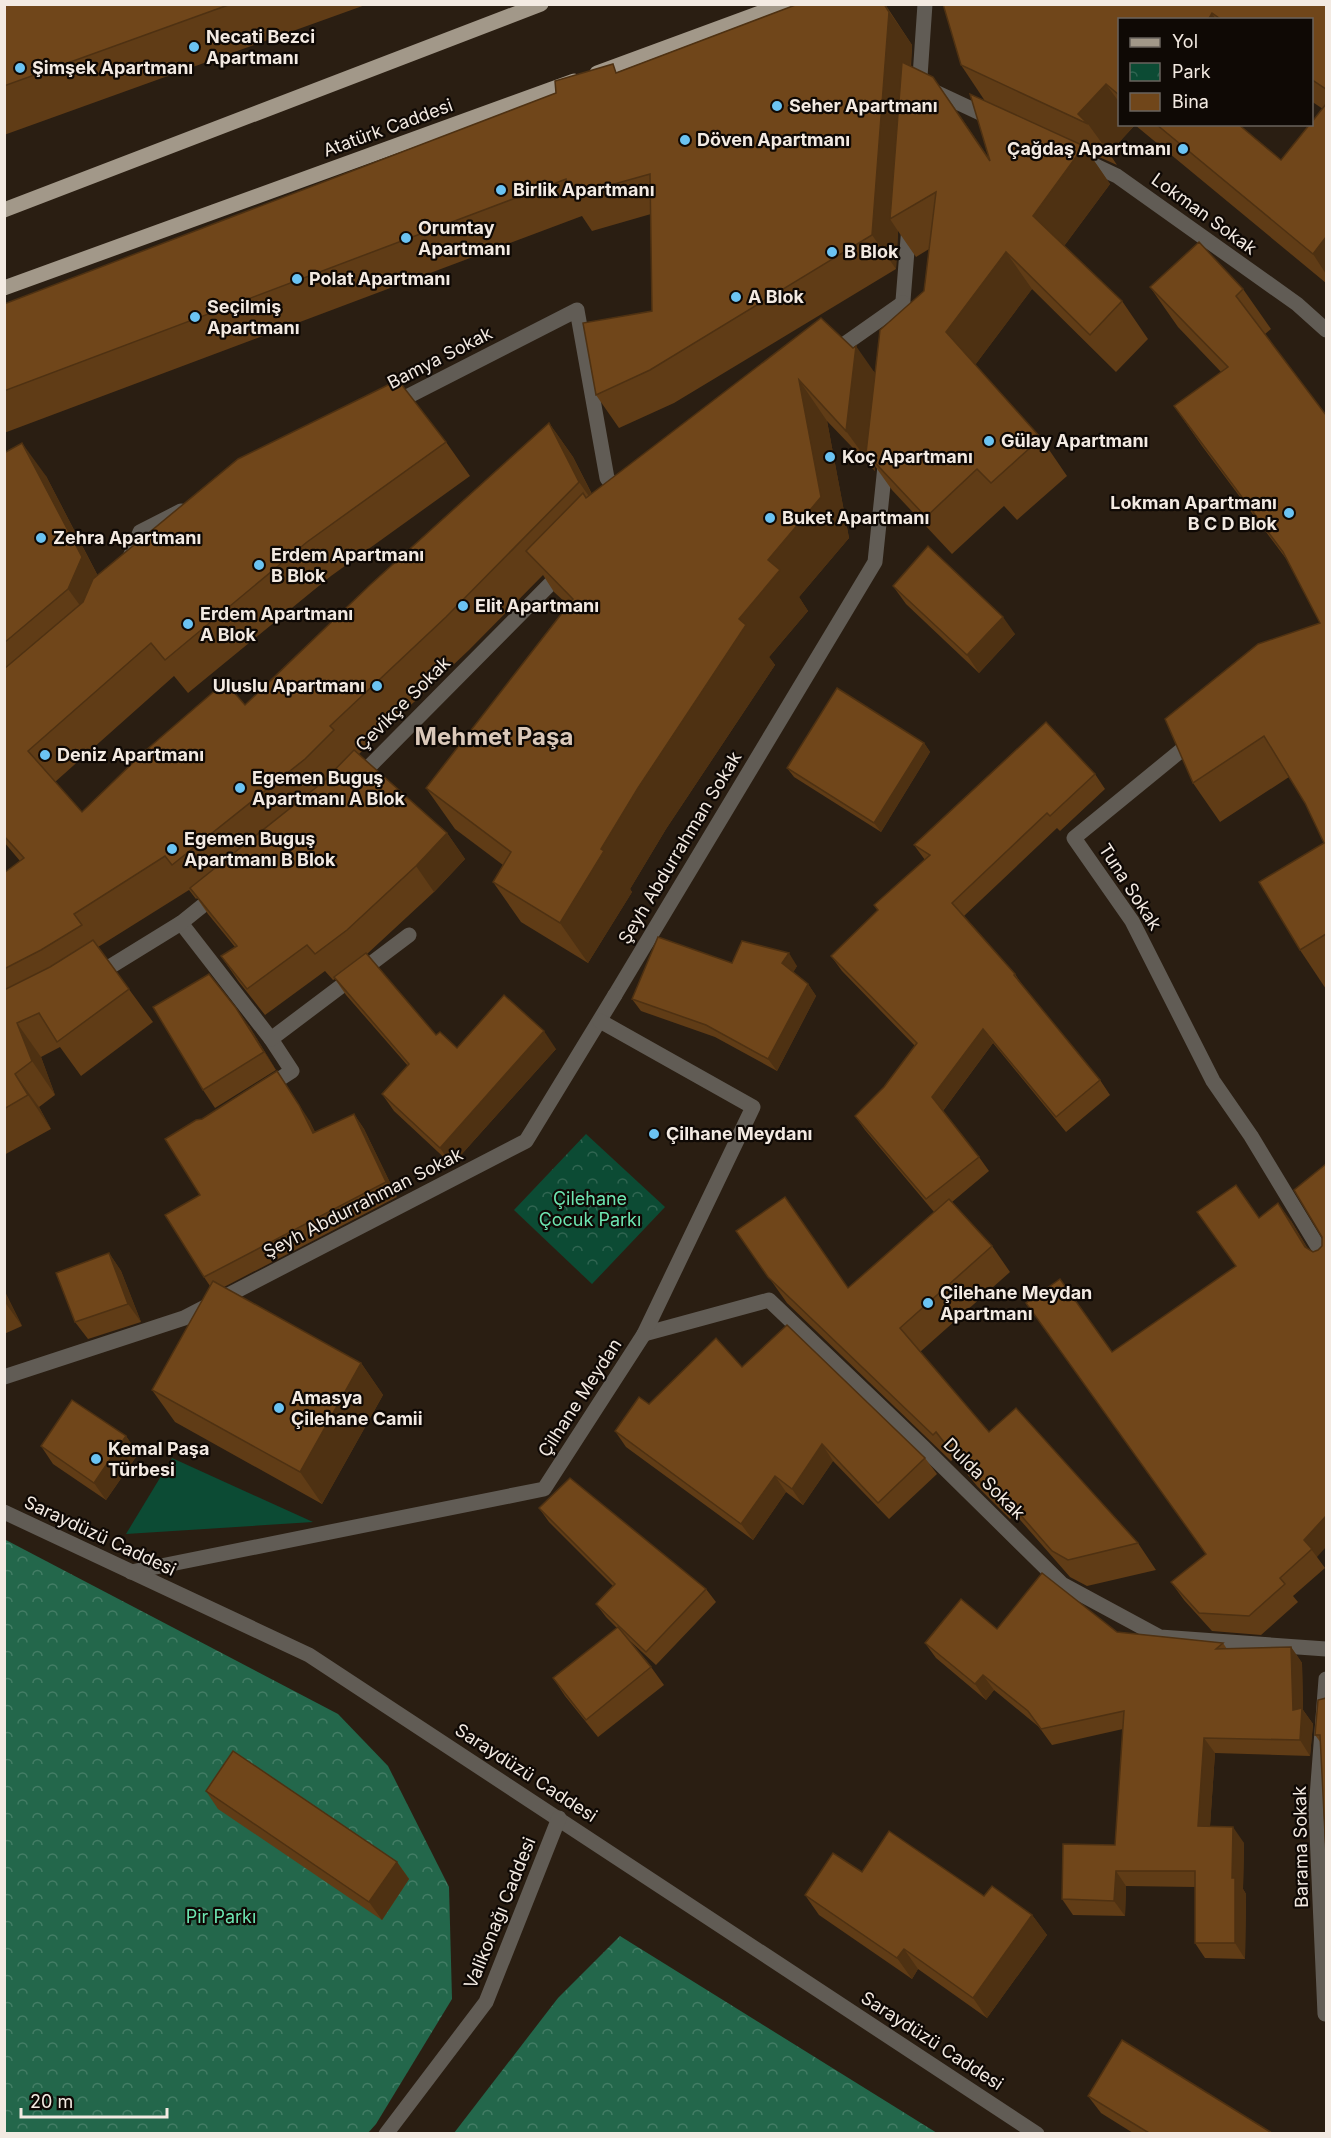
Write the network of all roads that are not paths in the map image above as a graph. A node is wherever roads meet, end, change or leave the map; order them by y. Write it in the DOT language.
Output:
graph roads {
  1 [pos="541,4"];
  2 [pos="784,4"];
  3 [pos="925,4"];
  4 [pos="919,85"];
  5 [pos="917,108"];
  6 [pos="1008,126"];
  7 [pos="1068,153"];
  8 [pos="4,210"];
  9 [pos="910,211"];
  10 [pos="4,288"];
  11 [pos="903,303"];
  12 [pos="901,326"];
  13 [pos="1326,330"];
  14 [pos="816,364"];
  15 [pos="375,413"];
  16 [pos="886,460"];
  17 [pos="193,505"];
  18 [pos="629,505"];
  19 [pos="570,564"];
  20 [pos="122,575"];
  21 [pos="1203,732"];
  22 [pos="344,792"];
  23 [pos="226,887"];
  24 [pos="180,923"];
  25 [pos="409,934"];
  26 [pos="79,985"];
  27 [pos="600,1021"];
  28 [pos="271,1039"];
  29 [pos="254,1095"];
  30 [pos="1326,1260"];
  31 [pos="644,1334"];
  32 [pos="4,1377"];
  33 [pos="4,1512"];
  34 [pos="131,1572"];
  35 [pos="1326,1649"];
  36 [pos="1326,1679"];
  37 [pos="559,1818"];
  38 [pos="1325,2014"];
  39 [pos="386,2133"];
  40 [pos="1036,2133"];
  1 -- 8 [label="main road"];
  2 -- 10 [label="main road, Atatürk Caddesi"];
  3 -- 4 [label="street"];
  4 -- 5 [label="street"];
  4 -- 6 [label="street"];
  7 -- 13 [label="street, Lokman Sokak"];
  9 -- 11 [label="street"];
  11 -- 12 [label="street"];
  11 -- 14 [label="street"];
  15 -- 18 [label="street, Bamya Sokak"];
  16 -- 27 [label="street, Şeyh Abdurrahman Sokak"];
  17 -- 20 [label="street"];
  19 -- 22 [label="street, Çevikçe Sokak"];
  21 -- 30 [label="street, Tuna Sokak"];
  23 -- 24 [label="street"];
  24 -- 26 [label="street"];
  24 -- 28 [label="street"];
  25 -- 28 [label="street"];
  27 -- 31 [label="street, Çilhane Meydan"];
  27 -- 32 [label="street, Şeyh Abdurrahman Sokak"];
  28 -- 29 [label="street"];
  31 -- 34 [label="street, Çilhane Meydan"];
  31 -- 35 [label="street, Dulda Sokak"];
  33 -- 34 [label="street, Saraydüzü Caddesi"];
  34 -- 37 [label="street, Saraydüzü Caddesi"];
  36 -- 38 [label="street, Barama Sokak"];
  37 -- 39 [label="street, Valikonağı Caddesi"];
  37 -- 40 [label="street, Saraydüzü Caddesi"];
}
